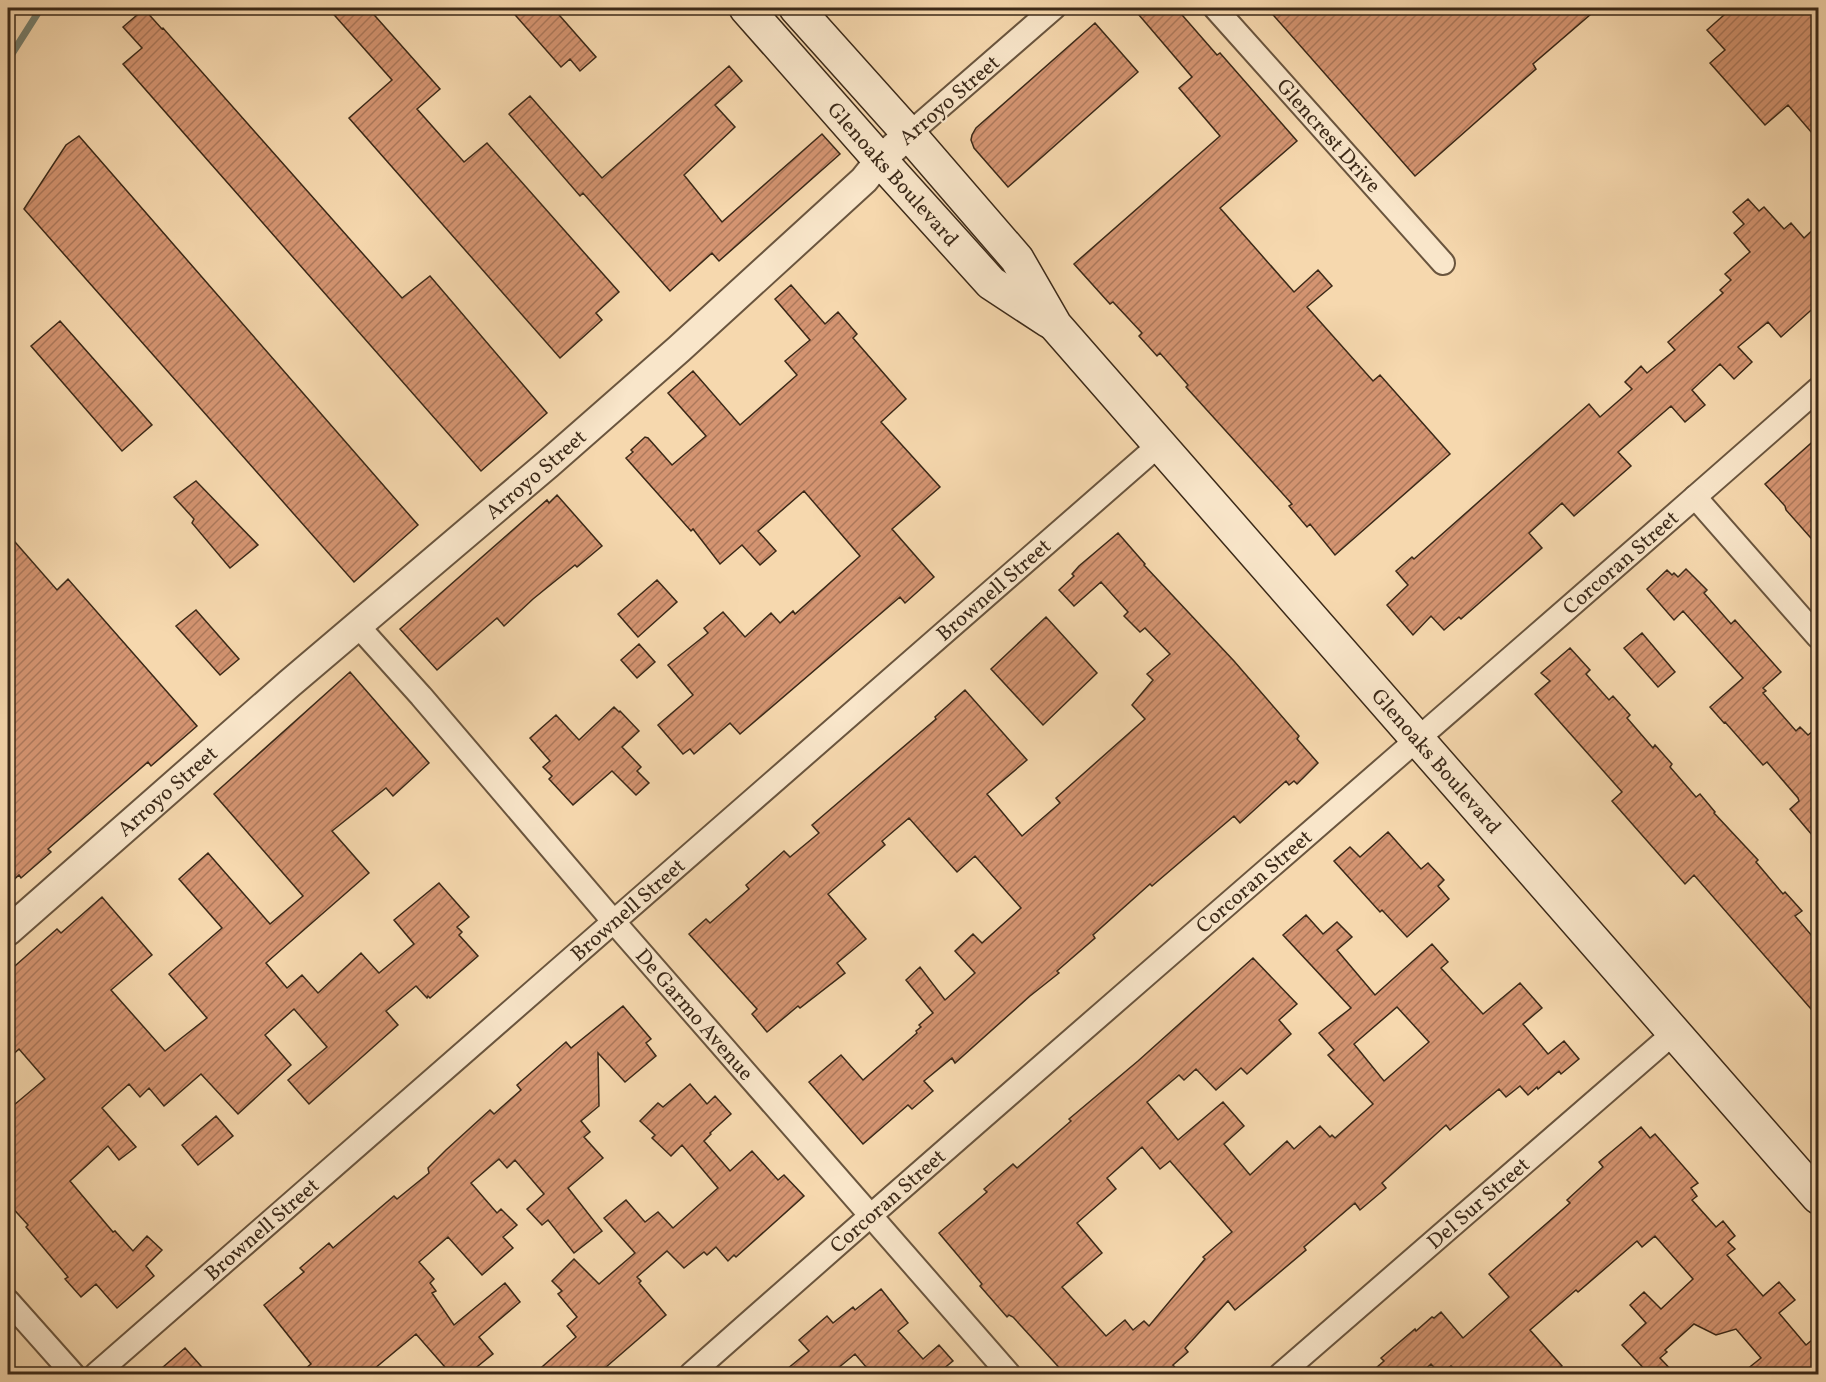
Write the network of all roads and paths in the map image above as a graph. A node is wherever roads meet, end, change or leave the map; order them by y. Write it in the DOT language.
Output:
graph roads {
  1 [pos="746,8"];
  2 [pos="796,8"];
  3 [pos="1054,8"];
  4 [pos="1215,8"];
  5 [pos="909,134"];
  6 [pos="880,160"];
  7 [pos="1443,263"];
  8 [pos="1055,325"];
  9 [pos="1818,389"];
  10 [pos="1159,445"];
  11 [pos="1695,497"];
  12 [pos="358,626"];
  13 [pos="1818,637"];
  14 [pos="1419,740"];
  15 [pos="614,922"];
  16 [pos="8,931"];
  17 [pos="1676,1032"];
  18 [pos="1818,1197"];
  19 [pos="870,1215"];
  20 [pos="8,1301"];
  21 [pos="73,1374"];
  22 [pos="96,1374"];
  23 [pos="691,1374"];
  24 [pos="1009,1374"];
  25 [pos="1281,1374"];
  1 -- 6 [label="main road, Glenoaks Boulevard"];
  2 -- 5 [label="main road, Glenoaks Boulevard"];
  3 -- 5 [label="street, Arroyo Street"];
  4 -- 7 [label="street, Glencrest Drive"];
  5 -- 6 [label="street, Arroyo Street"];
  5 -- 8 [label="main road, Glenoaks Boulevard"];
  6 -- 8 [label="main road, Glenoaks Boulevard"];
  6 -- 12 [label="street, Arroyo Street"];
  8 -- 10 [label="main road, Glenoaks Boulevard"];
  9 -- 11 [label="street, Corcoran Street"];
  10 -- 14 [label="main road, Glenoaks Boulevard"];
  10 -- 15 [label="street, Brownell Street"];
  11 -- 13 [label="street"];
  11 -- 14 [label="street, Corcoran Street"];
  12 -- 15 [label="street, De Garmo Avenue"];
  12 -- 16 [label="street, Arroyo Street"];
  14 -- 17 [label="main road, Glenoaks Boulevard"];
  14 -- 19 [label="street, Corcoran Street"];
  15 -- 19 [label="street, De Garmo Avenue"];
  15 -- 22 [label="street, Brownell Street"];
  17 -- 18 [label="main road, Glenoaks Boulevard"];
  17 -- 25 [label="street, Del Sur Street"];
  19 -- 23 [label="street, Corcoran Street"];
  19 -- 24 [label="street, De Garmo Avenue"];
  20 -- 21 [label="street"];
}
